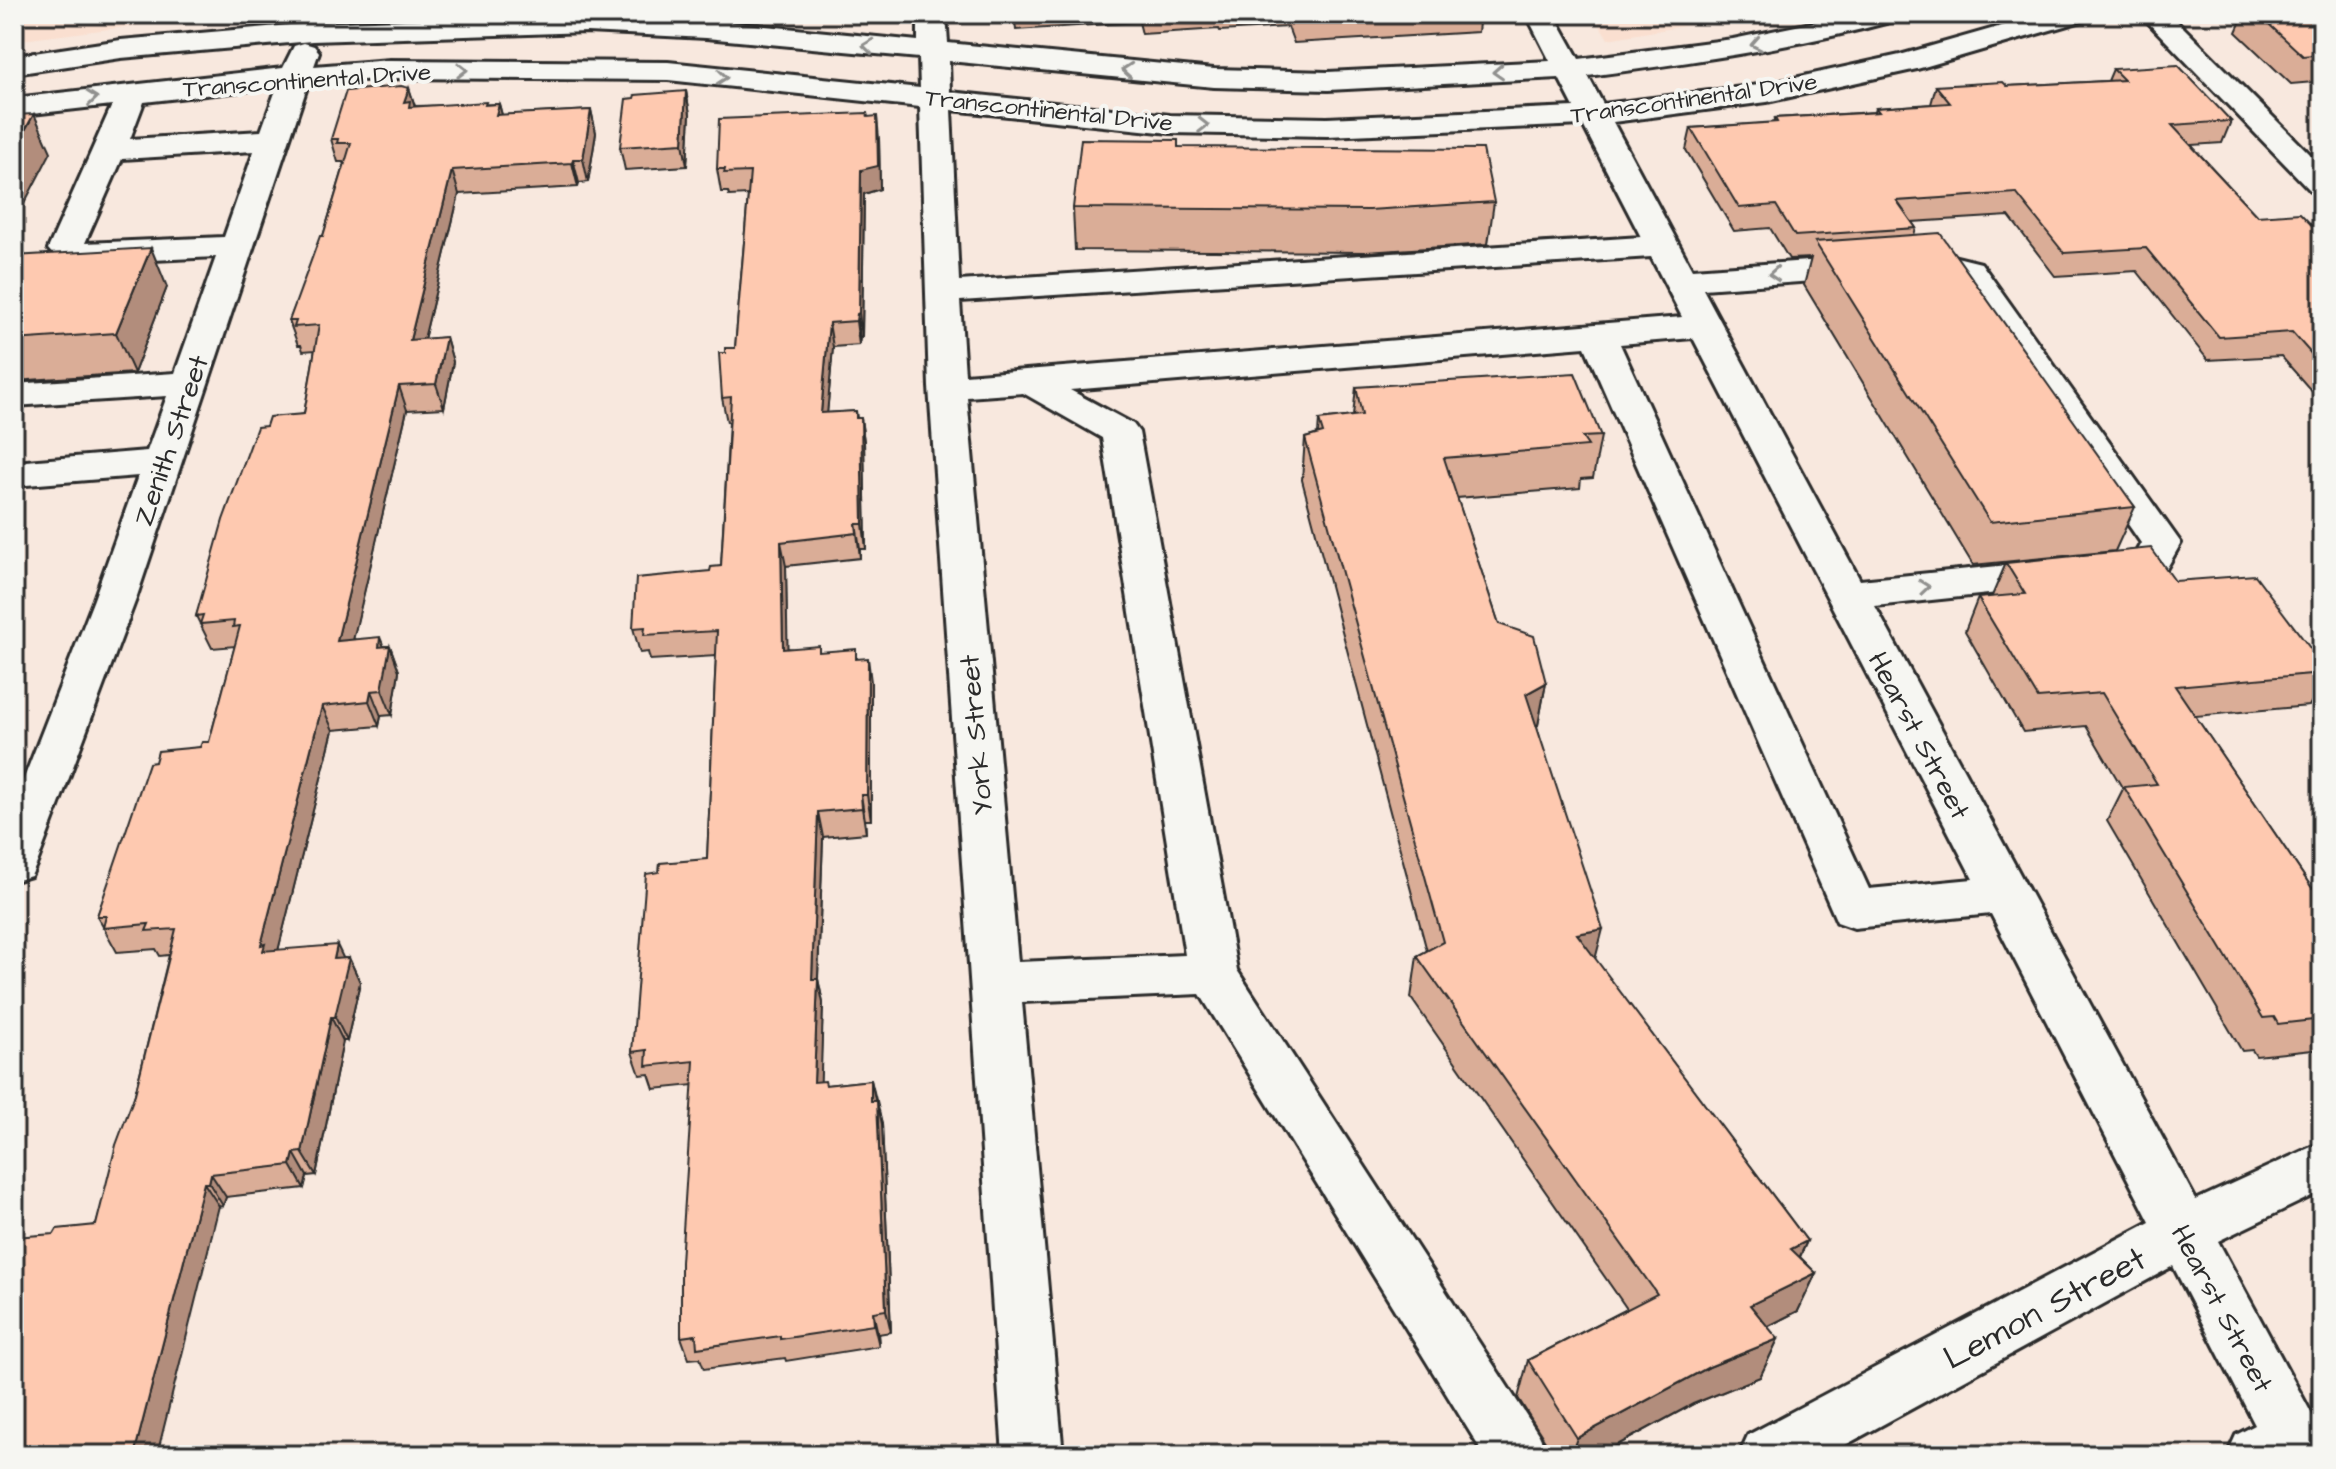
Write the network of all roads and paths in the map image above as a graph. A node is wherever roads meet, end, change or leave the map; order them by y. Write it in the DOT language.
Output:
graph roads {
  1 [pos="1540,14"];
  2 [pos="1887,14"];
  3 [pos="2075,14"];
  4 [pos="2154,14"];
  5 [pos="315,23"];
  6 [pos="934,34"];
  7 [pos="14,65"];
  8 [pos="1569,69"];
  9 [pos="296,76"];
  10 [pos="132,94"];
  11 [pos="936,98"];
  12 [pos="14,107"];
  13 [pos="1593,115"];
  14 [pos="274,140"];
  15 [pos="110,150"];
  16 [pos="2322,184"];
  17 [pos="237,246"];
  18 [pos="1671,263"];
  19 [pos="942,292"];
  20 [pos="1704,326"];
  21 [pos="1598,335"];
  22 [pos="1029,382"];
  23 [pos="190,383"];
  24 [pos="947,387"];
  25 [pos="14,395"];
  26 [pos="162,462"];
  27 [pos="14,474"];
  28 [pos="1846,595"];
  29 [pos="14,863"];
  30 [pos="2004,894"];
  31 [pos="1213,974"];
  32 [pos="996,983"];
  33 [pos="2322,1165"];
  34 [pos="2183,1232"];
  35 [pos="2284,1449"];
  36 [pos="1033,1455"];
  37 [pos="1518,1455"];
  38 [pos="1769,1455"];
  1 -- 8 [label="street, Hearst Street"];
  2 -- 8 [label="street, Transcontinental Drive, one-way"];
  3 -- 13 [label="street, Transcontinental Drive"];
  4 -- 16 [label="street"];
  6 -- 5 [label="street, Transcontinental Drive, one-way"];
  5 -- 7 [label="street, Transcontinental Drive"];
  5 -- 9 [label="street, Zenith Street"];
  8 -- 6 [label="street, Transcontinental Drive, one-way"];
  6 -- 11 [label="street, York Street"];
  8 -- 13 [label="street, Hearst Street"];
  9 -- 10 [label="street, Transcontinental Drive"];
  9 -- 11 [label="street, Transcontinental Drive, one-way"];
  9 -- 14 [label="street, Zenith Street"];
  12 -- 10 [label="street, Transcontinental Drive, one-way"];
  10 -- 15 [label="street"];
  11 -- 13 [label="street, Transcontinental Drive, one-way"];
  11 -- 19 [label="street, York Street"];
  13 -- 18 [label="street, Hearst Street"];
  14 -- 15 [label="street"];
  14 -- 17 [label="street, Zenith Street"];
  15 -- 17 [label="street"];
  17 -- 23 [label="street, Zenith Street"];
  18 -- 19 [label="street"];
  18 -- 20 [label="street, Hearst Street"];
  28 -- 18 [label="street, one-way"];
  19 -- 24 [label="street, York Street"];
  20 -- 21 [label="street"];
  20 -- 28 [label="street, Hearst Street"];
  21 -- 22 [label="street"];
  21 -- 30 [label="street"];
  22 -- 24 [label="street"];
  22 -- 31 [label="street"];
  23 -- 25 [label="street"];
  23 -- 26 [label="street, Zenith Street"];
  24 -- 32 [label="street, York Street"];
  26 -- 27 [label="street"];
  26 -- 29 [label="street, Zenith Street"];
  28 -- 30 [label="street, Hearst Street"];
  30 -- 34 [label="street, Hearst Street"];
  31 -- 32 [label="street"];
  31 -- 37 [label="street"];
  32 -- 36 [label="street, York Street"];
  33 -- 34 [label="street, Lemon Street"];
  34 -- 35 [label="street, Hearst Street"];
  34 -- 38 [label="street, Lemon Street"];
}
